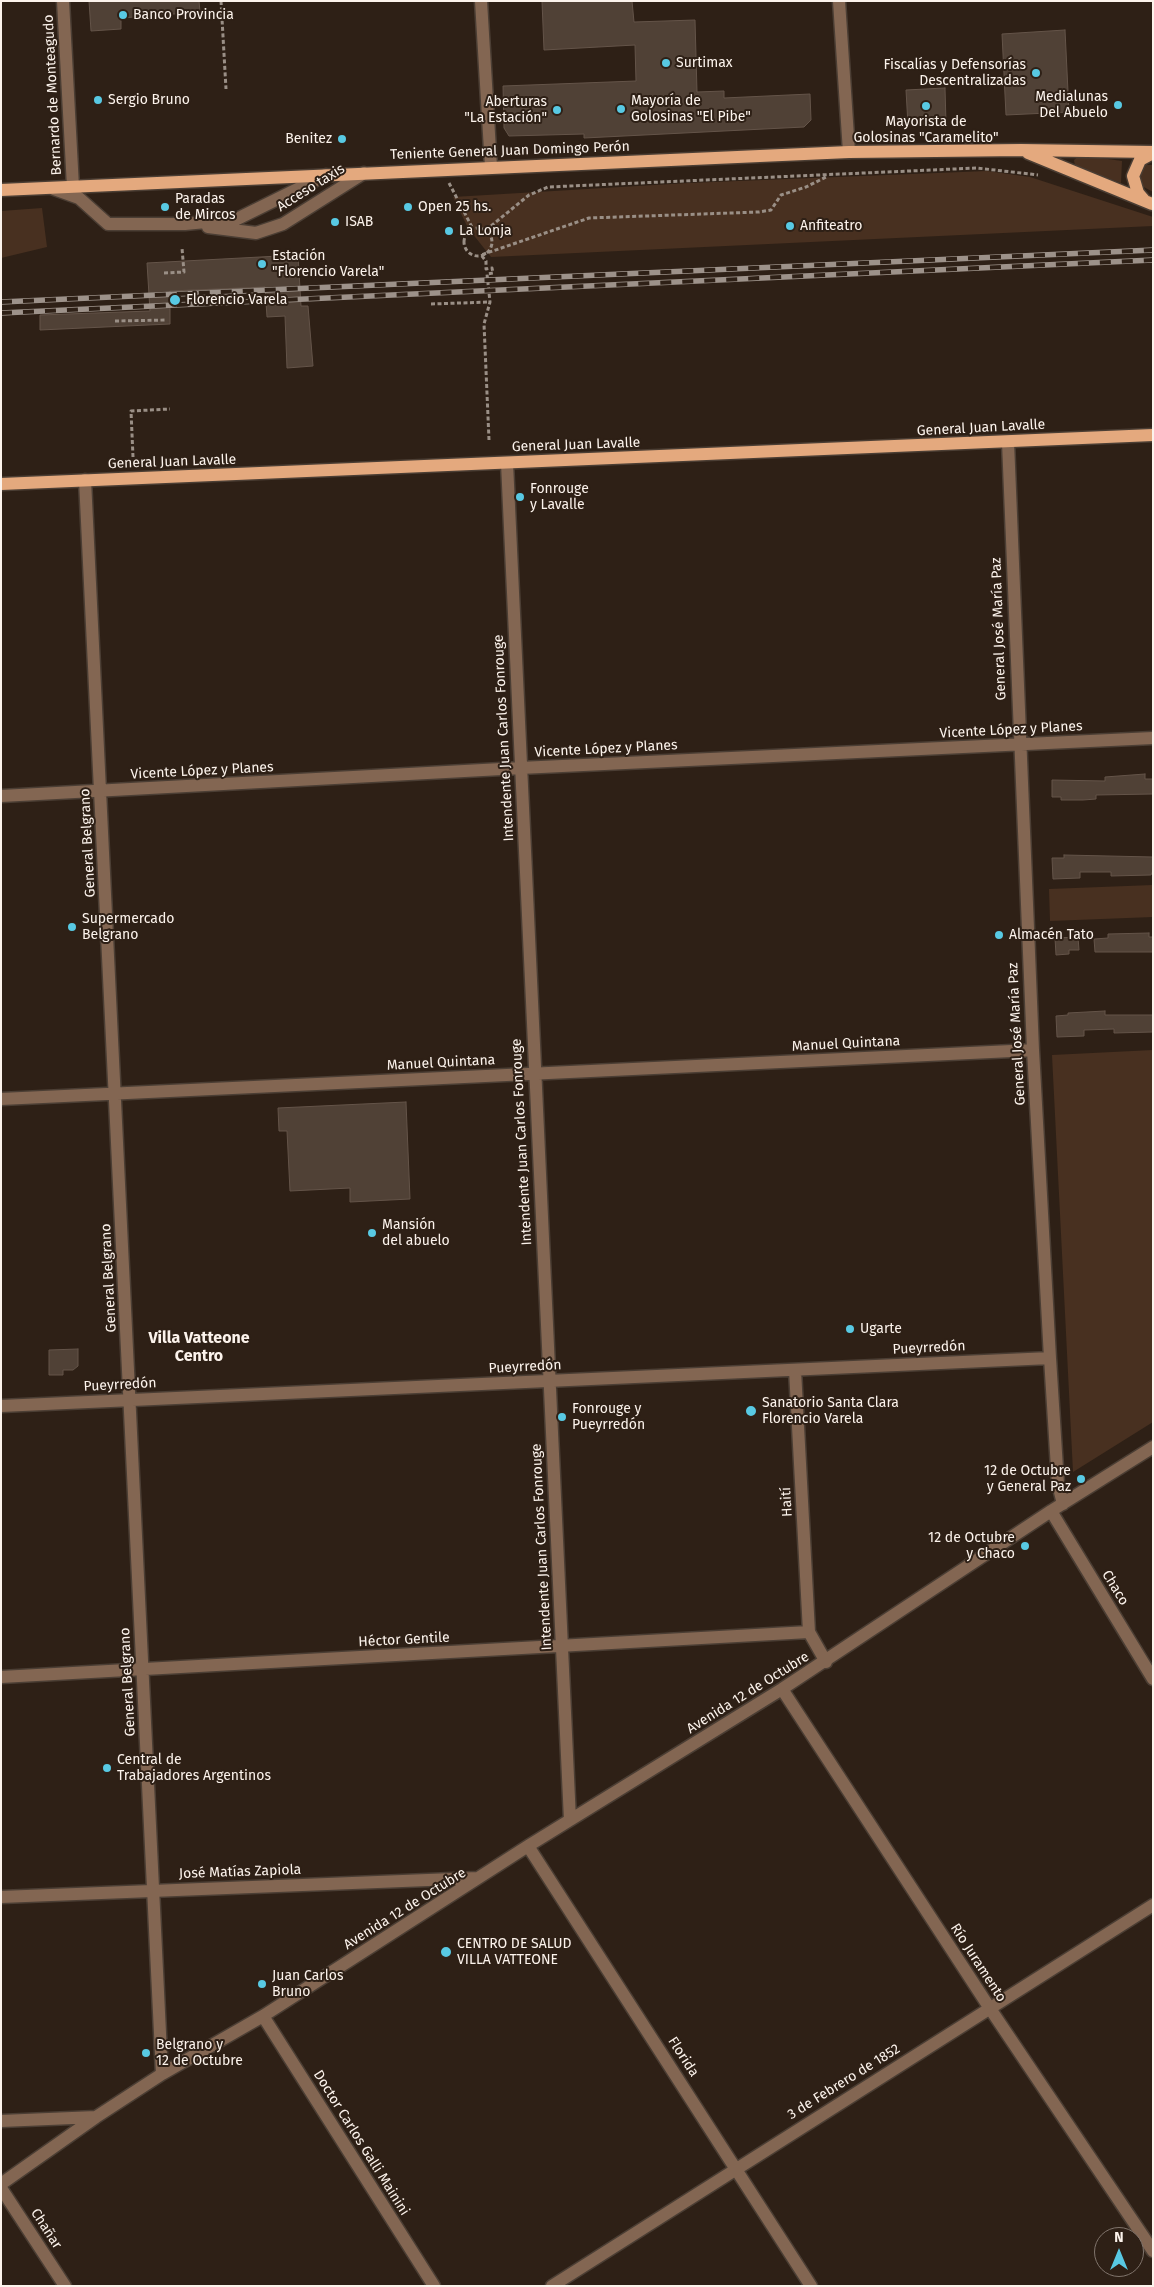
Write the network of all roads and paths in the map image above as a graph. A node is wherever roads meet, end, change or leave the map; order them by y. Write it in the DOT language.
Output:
graph roads {
  1 [pos="63,1"];
  2 [pos="221,1"];
  3 [pos="481,1"];
  4 [pos="839,1"];
  5 [pos="226,89"];
  6 [pos="1021,150"];
  7 [pos="849,152"];
  8 [pos="1153,152"];
  9 [pos="491,167"];
  10 [pos="364,173"];
  11 [pos="327,175"];
  12 [pos="830,175"];
  13 [pos="1043,176"];
  14 [pos="449,183"];
  15 [pos="73,187"];
  16 [pos="51,188"];
  17 [pos="1,190"];
  18 [pos="1152,204"];
  19 [pos="185,224"];
  20 [pos="473,229"];
  21 [pos="486,230"];
  22 [pos="182,248"];
  23 [pos="481,255"];
  24 [pos="164,273"];
  25 [pos="490,302"];
  26 [pos="431,304"];
  27 [pos="167,320"];
  28 [pos="115,321"];
  29 [pos="170,409"];
  30 [pos="1153,435"];
  31 [pos="490,440"];
  32 [pos="1008,442"];
  33 [pos="133,457"];
  34 [pos="507,463"];
  35 [pos="85,480"];
  36 [pos="1,484"];
  37 [pos="1153,738"];
  38 [pos="1018,745"];
  39 [pos="520,768"];
  40 [pos="100,791"];
  41 [pos="1,796"];
  42 [pos="1033,1050"];
  43 [pos="534,1074"];
  44 [pos="116,1094"];
  45 [pos="1,1099"];
  46 [pos="1050,1358"];
  47 [pos="795,1370"];
  48 [pos="549,1381"];
  49 [pos="130,1400"];
  50 [pos="1,1406"];
  51 [pos="1153,1447"];
  52 [pos="1063,1504"];
  53 [pos="1051,1511"];
  54 [pos="809,1632"];
  55 [pos="562,1646"];
  56 [pos="826,1662"];
  57 [pos="142,1670"];
  58 [pos="1,1677"];
  59 [pos="1153,1679"];
  60 [pos="782,1689"];
  61 [pos="570,1820"];
  62 [pos="528,1846"];
  63 [pos="481,1878"];
  64 [pos="153,1890"];
  65 [pos="1,1897"];
  66 [pos="1153,1904"];
  67 [pos="989,2007"];
  68 [pos="263,2016"];
  69 [pos="162,2074"];
  70 [pos="96,2117"];
  71 [pos="1,2121"];
  72 [pos="736,2168"];
  73 [pos="1,2184"];
  74 [pos="1,2188"];
  75 [pos="1153,2251"];
  76 [pos="65,2286"];
  77 [pos="434,2286"];
  78 [pos="552,2286"];
  79 [pos="811,2286"];
  1 -- 15 [label="street, Bernardo de Monteagudo"];
  2 -- 5 [label="path"];
  3 -- 9 [label="street"];
  4 -- 7 [label="street"];
  6 -- 7 [label="main road, Teniente General Juan Domingo Perón"];
  6 -- 8 [label="main road, Teniente General Juan Domingo Perón"];
  6 -- 18 [label="main road, Teniente General Juan Domingo Perón"];
  7 -- 9 [label="main road, Teniente General Juan Domingo Perón"];
  8 -- 18 [label="main road"];
  9 -- 10 [label="main road, Teniente General Juan Domingo Perón"];
  10 -- 11 [label="main road, Teniente General Juan Domingo Perón"];
  10 -- 19 [label="street, Acceso taxis"];
  11 -- 15 [label="main road, Teniente General Juan Domingo Perón"];
  11 -- 19 [label="street"];
  12 -- 13 [label="path"];
  12 -- 21 [label="path"];
  12 -- 23 [label="path"];
  14 -- 20 [label="path"];
  15 -- 16 [label="main road, Teniente General Juan Domingo Perón"];
  16 -- 17 [label="main road, Teniente General Juan Domingo Perón"];
  16 -- 19 [label="street"];
  20 -- 21 [label="path"];
  20 -- 23 [label="path"];
  21 -- 23 [label="path"];
  22 -- 24 [label="path"];
  23 -- 25 [label="path"];
  25 -- 26 [label="path"];
  25 -- 31 [label="path"];
  27 -- 28 [label="path"];
  29 -- 33 [label="path"];
  30 -- 32 [label="main road, General Juan Lavalle"];
  32 -- 34 [label="main road, General Juan Lavalle"];
  32 -- 38 [label="street, General José María Paz"];
  34 -- 35 [label="main road, General Juan Lavalle"];
  34 -- 39 [label="street, Intendente Juan Carlos Fonrouge"];
  35 -- 36 [label="main road, General Juan Lavalle"];
  35 -- 40 [label="street, General Belgrano"];
  37 -- 38 [label="street, Vicente López y Planes"];
  38 -- 39 [label="street, Vicente López y Planes"];
  38 -- 42 [label="street, General José María Paz"];
  39 -- 40 [label="street, Vicente López y Planes"];
  39 -- 43 [label="street, Intendente Juan Carlos Fonrouge"];
  40 -- 41 [label="street, Vicente López y Planes"];
  40 -- 44 [label="street, General Belgrano"];
  42 -- 43 [label="street, Manuel Quintana"];
  42 -- 46 [label="street, General José María Paz"];
  43 -- 44 [label="street, Manuel Quintana"];
  43 -- 48 [label="street, Intendente Juan Carlos Fonrouge"];
  44 -- 45 [label="street, Manuel Quintana"];
  44 -- 49 [label="street, General Belgrano"];
  46 -- 47 [label="street, Pueyrredón"];
  46 -- 52 [label="street, General José María Paz"];
  47 -- 48 [label="street, Pueyrredón"];
  47 -- 54 [label="street, Haití"];
  48 -- 49 [label="street, Pueyrredón"];
  48 -- 55 [label="street, Intendente Juan Carlos Fonrouge"];
  49 -- 50 [label="street, Pueyrredón"];
  49 -- 57 [label="street, General Belgrano"];
  51 -- 52 [label="street, Avenida 12 de Octubre"];
  52 -- 53 [label="street, Avenida 12 de Octubre"];
  53 -- 56 [label="street, Avenida 12 de Octubre"];
  53 -- 59 [label="street, Chaco"];
  54 -- 55 [label="street, Héctor Gentile"];
  54 -- 56 [label="street, Avenida 12 de Octubre"];
  55 -- 57 [label="street, Héctor Gentile"];
  55 -- 61 [label="street, Intendente Juan Carlos Fonrouge"];
  56 -- 60 [label="street, Avenida 12 de Octubre"];
  57 -- 58 [label="street, Héctor Gentile"];
  57 -- 64 [label="street, General Belgrano"];
  60 -- 61 [label="street, Avenida 12 de Octubre"];
  60 -- 67 [label="street, Río Juramento"];
  61 -- 62 [label="street, Avenida 12 de Octubre"];
  62 -- 63 [label="street, Avenida 12 de Octubre"];
  62 -- 72 [label="street, Florida"];
  63 -- 64 [label="street, José Matías Zapiola"];
  63 -- 68 [label="street, Avenida 12 de Octubre"];
  64 -- 65 [label="street, José Matías Zapiola"];
  64 -- 69 [label="street, General Belgrano"];
  66 -- 67 [label="street, 3 de Febrero de 1852"];
  67 -- 72 [label="street, 3 de Febrero de 1852"];
  67 -- 75 [label="street, Río Juramento"];
  68 -- 69 [label="street, Avenida 12 de Octubre"];
  68 -- 77 [label="street, Doctor Carlos Galli Mainini"];
  69 -- 70 [label="street, Avenida 12 de Octubre"];
  70 -- 71 [label="street"];
  70 -- 73 [label="street, Avenida 12 de Octubre"];
  72 -- 78 [label="street, 3 de Febrero de 1852"];
  72 -- 79 [label="street, Florida"];
  74 -- 76 [label="street, Chañar"];
}
